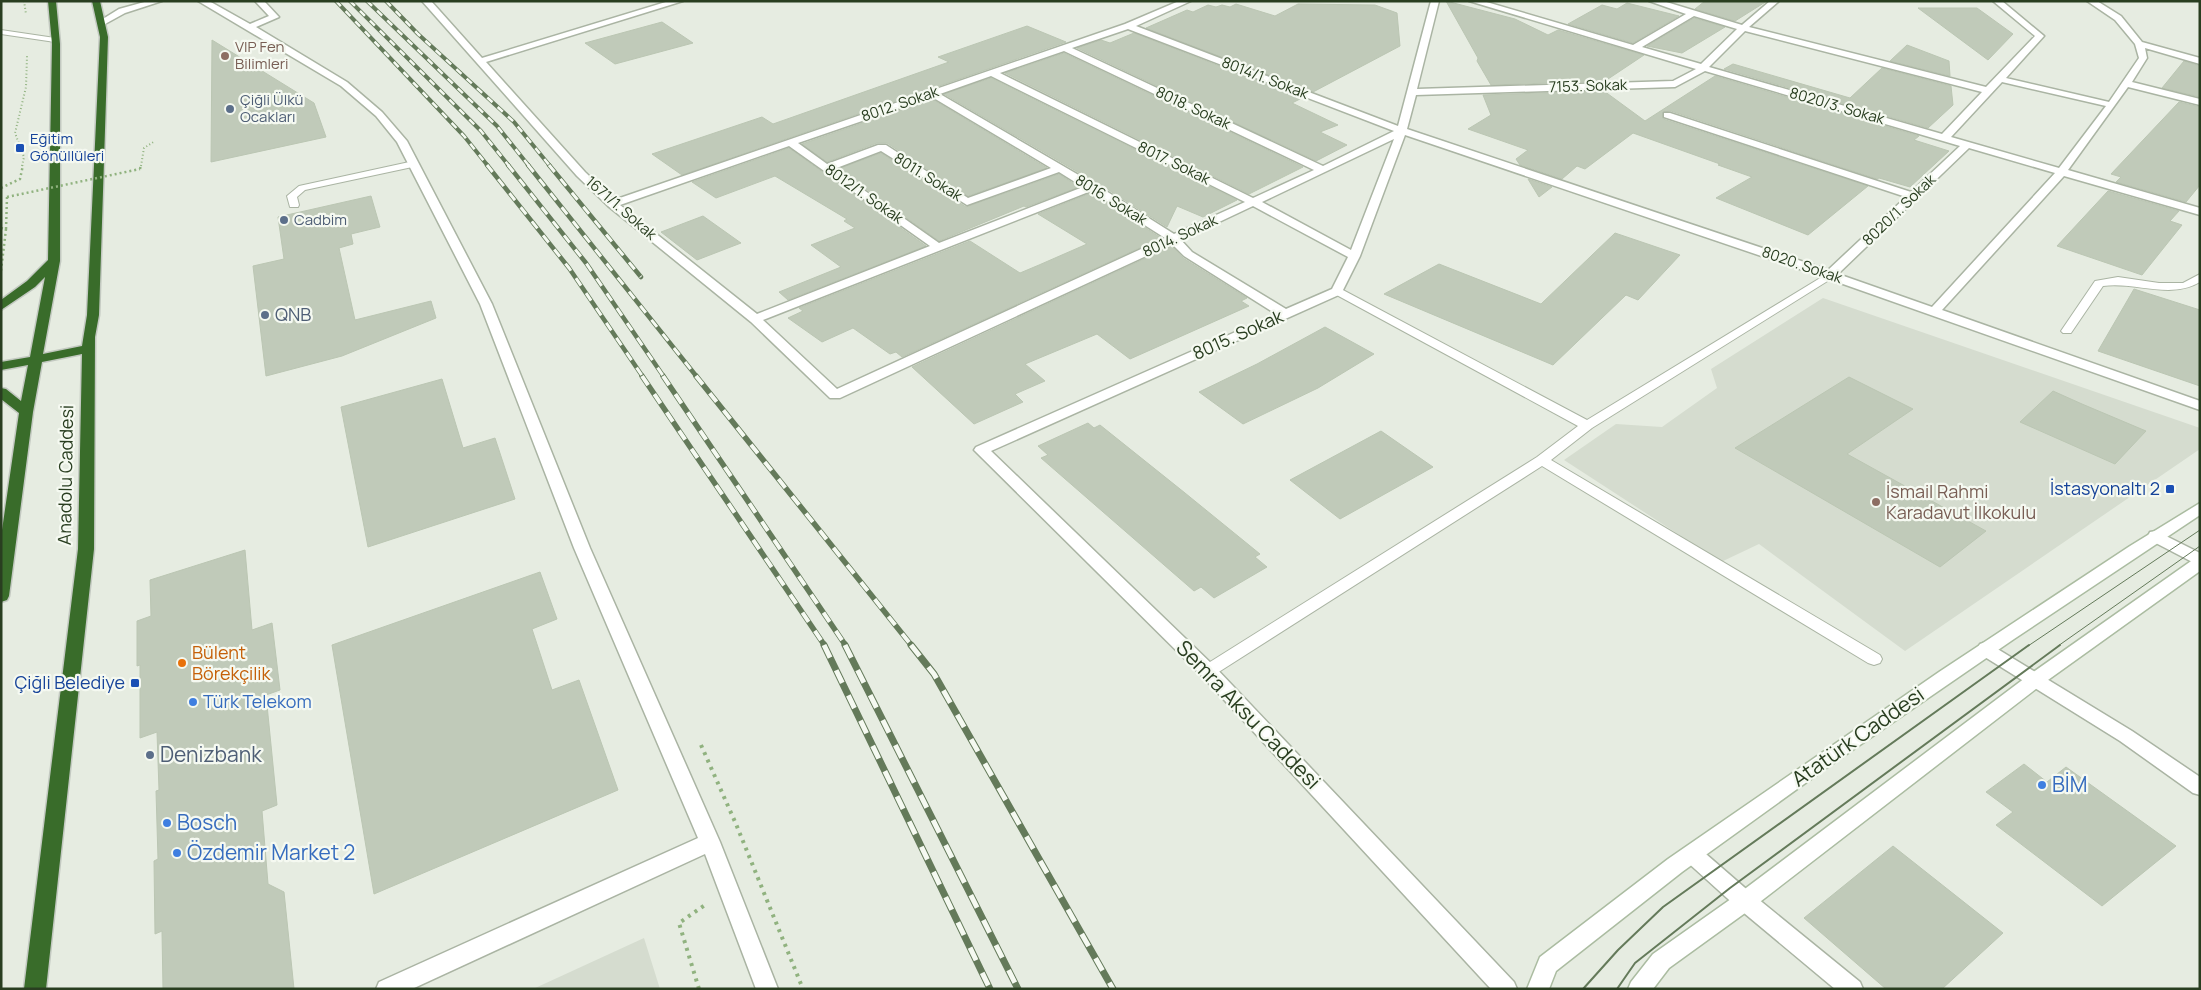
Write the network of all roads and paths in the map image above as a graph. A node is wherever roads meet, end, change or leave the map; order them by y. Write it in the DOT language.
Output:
graph roads {
  1 [pos="24,1"];
  2 [pos="52,1"];
  3 [pos="96,1"];
  4 [pos="158,1"];
  5 [pos="202,1"];
  6 [pos="259,1"];
  7 [pos="426,1"];
  8 [pos="679,1"];
  9 [pos="1187,1"];
  10 [pos="1435,1"];
  11 [pos="1473,1"];
  12 [pos="1652,1"];
  13 [pos="1775,1"];
  14 [pos="1997,1"];
  15 [pos="2091,1"];
  16 [pos="1691,14"];
  17 [pos="102,22"];
  18 [pos="1128,26"];
  19 [pos="249,27"];
  20 [pos="1743,28"];
  21 [pos="1,32"];
  22 [pos="28,36"];
  23 [pos="55,40"];
  24 [pos="2139,44"];
  25 [pos="1063,47"];
  26 [pos="1636,47"];
  27 [pos="480,61"];
  28 [pos="2200,61"];
  29 [pos="1702,69"];
  30 [pos="992,73"];
  31 [pos="2000,79"];
  32 [pos="2127,84"];
  33 [pos="1989,91"];
  34 [pos="1411,92"];
  35 [pos="932,93"];
  36 [pos="2200,102"];
  37 [pos="2112,106"];
  38 [pos="1667,115"];
  39 [pos="1402,131"];
  40 [pos="1944,138"];
  41 [pos="155,141"];
  42 [pos="789,142"];
  43 [pos="1967,145"];
  44 [pos="414,164"];
  45 [pos="826,168"];
  46 [pos="1060,168"];
  47 [pos="1323,170"];
  48 [pos="2061,173"];
  49 [pos="1092,187"];
  50 [pos="1,188"];
  51 [pos="1913,196"];
  52 [pos="1253,202"];
  53 [pos="612,204"];
  54 [pos="294,206"];
  55 [pos="2200,212"];
  56 [pos="1,228"];
  57 [pos="6,229"];
  58 [pos="1174,239"];
  59 [pos="938,246"];
  60 [pos="1354,256"];
  61 [pos="54,261"];
  62 [pos="1,272"];
  63 [pos="1830,275"];
  64 [pos="2200,277"];
  65 [pos="1337,290"];
  66 [pos="1,306"];
  67 [pos="1934,312"];
  68 [pos="1285,314"];
  69 [pos="755,319"];
  70 [pos="2067,331"];
  71 [pos="88,348"];
  72 [pos="36,359"];
  73 [pos="1,366"];
  74 [pos="1,392"];
  75 [pos="835,395"];
  76 [pos="2200,406"];
  77 [pos="26,412"];
  78 [pos="1587,425"];
  79 [pos="982,450"];
  80 [pos="1542,460"];
  81 [pos="2200,508"];
  82 [pos="2156,536"];
  83 [pos="2200,560"];
  84 [pos="2200,564"];
  85 [pos="1,596"];
  86 [pos="1986,649"];
  87 [pos="1874,659"];
  88 [pos="1208,671"];
  89 [pos="2035,680"];
  90 [pos="2200,787"];
  91 [pos="710,842"];
  92 [pos="1692,854"];
  93 [pos="704,896"];
  94 [pos="1745,901"];
  95 [pos="35,989"];
  96 [pos="387,989"];
  97 [pos="700,989"];
  98 [pos="767,989"];
  99 [pos="1506,989"];
  100 [pos="1538,989"];
  101 [pos="1639,989"];
  102 [pos="1852,989"];
  1 -- 22 [label="path"];
  2 -- 23 [label="highway"];
  3 -- 17 [label="highway, Anadolu Caddesi"];
  4 -- 17 [label="street"];
  5 -- 19 [label="street"];
  6 -- 19 [label="street"];
  7 -- 27 [label="street, 1671/1. Sokak"];
  8 -- 27 [label="street"];
  9 -- 18 [label="street, 8012. Sokak"];
  10 -- 34 [label="street"];
  11 -- 26 [label="street, 8020/3. Sokak"];
  12 -- 16 [label="street"];
  13 -- 20 [label="street, 7153. Sokak"];
  14 -- 31 [label="street"];
  15 -- 24 [label="street"];
  16 -- 20 [label="street"];
  16 -- 26 [label="street"];
  17 -- 71 [label="highway, Anadolu Caddesi"];
  18 -- 25 [label="street, 8012. Sokak"];
  18 -- 39 [label="street, 8014/1. Sokak"];
  19 -- 44 [label="street"];
  20 -- 29 [label="street, 7153. Sokak"];
  20 -- 33 [label="street"];
  21 -- 22 [label="lane"];
  22 -- 23 [label="lane"];
  22 -- 50 [label="path"];
  23 -- 61 [label="highway"];
  24 -- 28 [label="street"];
  24 -- 32 [label="street"];
  25 -- 30 [label="street, 8012. Sokak"];
  25 -- 47 [label="street, 8018. Sokak"];
  26 -- 29 [label="street, 8020/3. Sokak"];
  27 -- 53 [label="street, 1671/1. Sokak"];
  29 -- 34 [label="street, 7153. Sokak"];
  29 -- 40 [label="street, 8020/3. Sokak"];
  30 -- 35 [label="street, 8012. Sokak"];
  30 -- 52 [label="street, 8017. Sokak"];
  31 -- 33 [label="street"];
  31 -- 37 [label="street"];
  32 -- 36 [label="street"];
  32 -- 37 [label="street"];
  33 -- 40 [label="street"];
  34 -- 39 [label="street"];
  35 -- 42 [label="street, 8012. Sokak"];
  35 -- 46 [label="street, 8016. Sokak"];
  37 -- 48 [label="street"];
  38 -- 51 [label="street"];
  39 -- 47 [label="street, 8014. Sokak"];
  39 -- 60 [label="street"];
  39 -- 63 [label="street, 8020. Sokak"];
  40 -- 43 [label="street, 8020/3. Sokak"];
  41 -- 57 [label="path, bridge"];
  42 -- 45 [label="street, 8012/1. Sokak"];
  42 -- 53 [label="street, 8012. Sokak"];
  43 -- 48 [label="street, 8020/3. Sokak"];
  43 -- 51 [label="street, 8020/1. Sokak"];
  44 -- 54 [label="lane"];
  44 -- 91 [label="street"];
  45 -- 46 [label="street, 8011. Sokak"];
  45 -- 59 [label="street, 8012/1. Sokak"];
  46 -- 49 [label="street, 8016. Sokak"];
  47 -- 52 [label="street, 8014. Sokak"];
  48 -- 55 [label="street, 8020/3. Sokak"];
  48 -- 67 [label="street"];
  49 -- 58 [label="street, 8016. Sokak"];
  49 -- 59 [label="street"];
  51 -- 63 [label="street, 8020/1. Sokak"];
  52 -- 58 [label="street, 8014. Sokak"];
  52 -- 60 [label="street, 8017. Sokak"];
  53 -- 69 [label="street, 1671/1. Sokak"];
  56 -- 57 [label="path"];
  57 -- 62 [label="path"];
  58 -- 68 [label="street, 8016. Sokak"];
  58 -- 75 [label="street, 8014. Sokak"];
  59 -- 69 [label="street"];
  60 -- 65 [label="street"];
  61 -- 66 [label="highway"];
  61 -- 72 [label="highway"];
  63 -- 67 [label="street, 8020. Sokak"];
  63 -- 78 [label="lane"];
  64 -- 70 [label="lane"];
  65 -- 68 [label="street, 8015. Sokak"];
  65 -- 78 [label="lane"];
  67 -- 76 [label="street, 8020. Sokak"];
  68 -- 79 [label="street, 8015. Sokak"];
  69 -- 75 [label="street, 1671/1. Sokak"];
  71 -- 72 [label="highway"];
  71 -- 95 [label="highway, Anadolu Caddesi"];
  72 -- 73 [label="highway"];
  72 -- 77 [label="highway"];
  74 -- 77 [label="highway"];
  77 -- 85 [label="highway"];
  78 -- 80 [label="lane"];
  79 -- 88 [label="street, Semra Aksu Caddesi"];
  80 -- 87 [label="lane"];
  80 -- 88 [label="lane"];
  81 -- 82 [label="street, Atatürk Caddesi"];
  82 -- 83 [label="street"];
  82 -- 86 [label="street, Atatürk Caddesi"];
  84 -- 89 [label="street"];
  86 -- 89 [label="street"];
  86 -- 92 [label="street, Atatürk Caddesi"];
  88 -- 99 [label="street, Semra Aksu Caddesi"];
  89 -- 90 [label="street"];
  89 -- 94 [label="street"];
  91 -- 96 [label="street"];
  91 -- 98 [label="street"];
  92 -- 94 [label="street"];
  92 -- 100 [label="street, Atatürk Caddesi"];
  93 -- 97 [label="path"];
  94 -- 101 [label="street"];
  94 -- 102 [label="street"];
}
